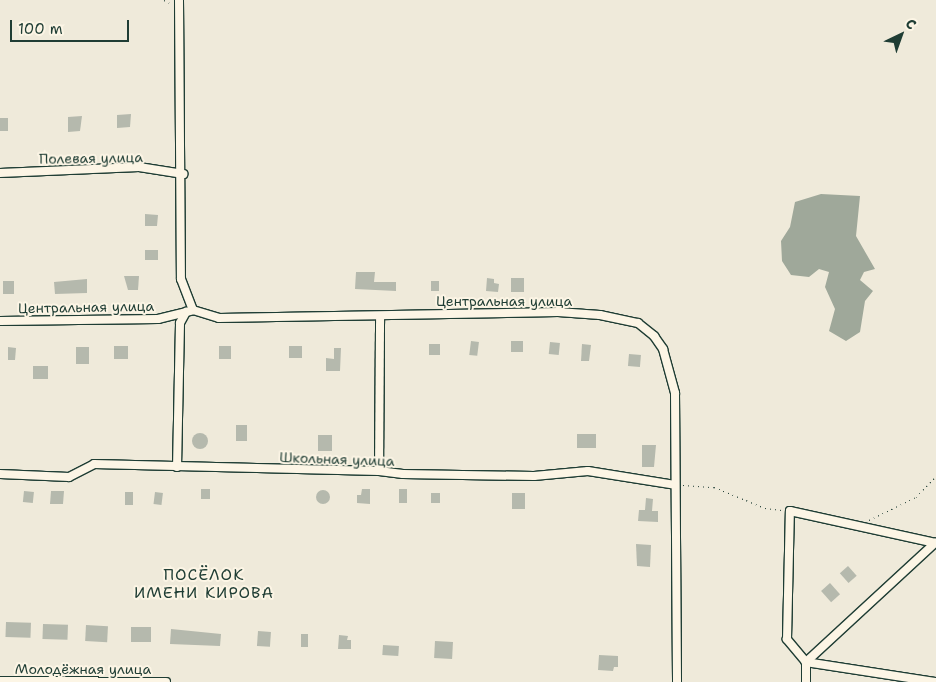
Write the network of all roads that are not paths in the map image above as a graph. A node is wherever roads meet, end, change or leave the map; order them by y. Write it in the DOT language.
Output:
graph roads {
  1 [pos="179,0"];
  2 [pos="0,173"];
  3 [pos="183,174"];
  4 [pos="190,311"];
  5 [pos="380,316"];
  6 [pos="0,322"];
  7 [pos="177,467"];
  8 [pos="379,471"];
  9 [pos="0,474"];
  10 [pos="675,485"];
  11 [pos="936,543"];
  12 [pos="806,662"];
  13 [pos="0,681"];
  14 [pos="166,682"];
  15 [pos="677,682"];
  16 [pos="806,682"];
  17 [pos="935,682"];
  1 -- 3 [label="street"];
  2 -- 3 [label="street, Полевая улица"];
  3 -- 4 [label="street"];
  4 -- 5 [label="street, Центральная улица"];
  4 -- 6 [label="street, Центральная улица"];
  4 -- 7 [label="street"];
  5 -- 8 [label="street"];
  5 -- 10 [label="street, Центральная улица"];
  7 -- 8 [label="street, Школьная улица"];
  7 -- 9 [label="street, Школьная улица"];
  8 -- 10 [label="street, Школьная улица"];
  10 -- 15 [label="street, Центральная улица"];
  11 -- 12 [label="street"];
  11 -- 12 [label="street"];
  12 -- 16 [label="street"];
  12 -- 17 [label="street"];
  13 -- 14 [label="street, Молодёжная улица"];
}
